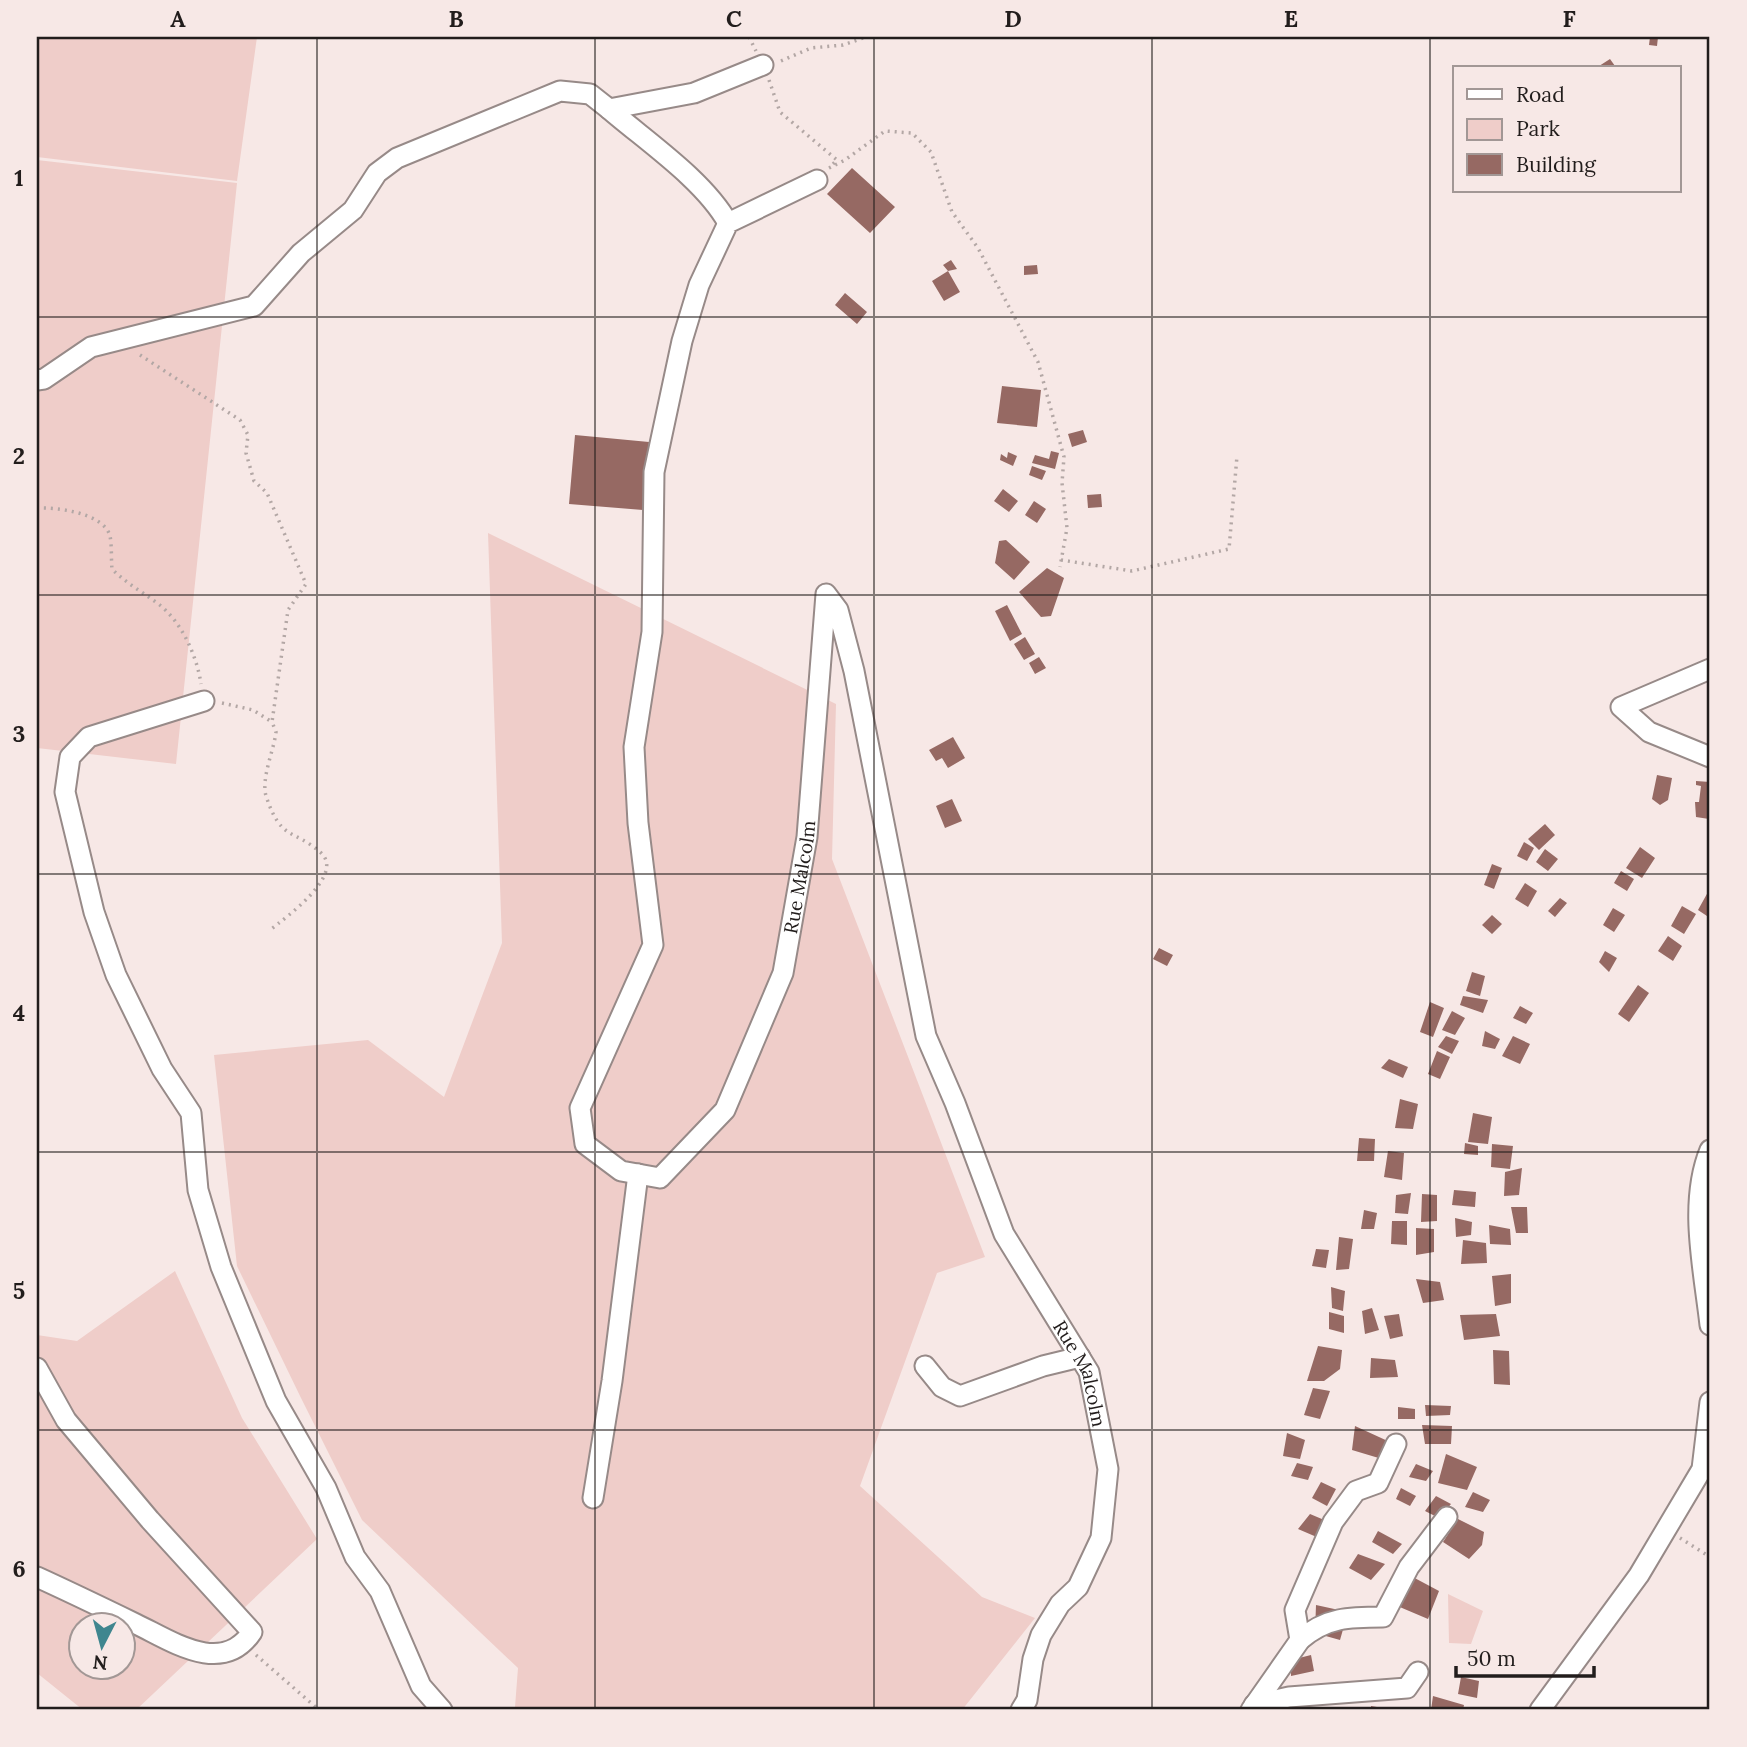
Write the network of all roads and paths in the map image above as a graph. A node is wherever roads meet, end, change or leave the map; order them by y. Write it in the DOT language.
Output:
graph roads {
  1 [pos="749,37"];
  2 [pos="866,37"];
  3 [pos="763,65"];
  4 [pos="609,109"];
  5 [pos="823,174"];
  6 [pos="728,223"];
  7 [pos="121,340"];
  8 [pos="37,380"];
  9 [pos="1237,456"];
  10 [pos="37,508"];
  11 [pos="1061,560"];
  12 [pos="1060,567"];
  13 [pos="1710,669"];
  14 [pos="204,701"];
  15 [pos="272,722"];
  16 [pos="1710,757"];
  17 [pos="270,930"];
  18 [pos="1710,1150"];
  19 [pos="638,1174"];
  20 [pos="1710,1325"];
  21 [pos="1080,1357"];
  22 [pos="925,1366"];
  23 [pos="37,1368"];
  24 [pos="1710,1402"];
  25 [pos="1396,1444"];
  26 [pos="1706,1465"];
  27 [pos="593,1498"];
  28 [pos="1447,1517"];
  29 [pos="1666,1530"];
  30 [pos="1710,1557"];
  31 [pos="37,1577"];
  32 [pos="1300,1640"];
  33 [pos="244,1644"];
  34 [pos="1418,1672"];
  35 [pos="1252,1707"];
  36 [pos="319,1710"];
  37 [pos="442,1710"];
  38 [pos="1021,1710"];
  39 [pos="1540,1710"];
  1 -- 3 [label="path"];
  2 -- 3 [label="path"];
  3 -- 4 [label="street"];
  3 -- 5 [label="path"];
  4 -- 6 [label="street"];
  4 -- 7 [label="street"];
  5 -- 6 [label="street"];
  5 -- 11 [label="path"];
  6 -- 19 [label="street"];
  7 -- 8 [label="street"];
  7 -- 15 [label="path"];
  9 -- 11 [label="path"];
  10 -- 14 [label="path"];
  11 -- 12 [label="path"];
  13 -- 16 [label="street"];
  14 -- 15 [label="path"];
  14 -- 37 [label="street"];
  15 -- 17 [label="path"];
  18 -- 20 [label="street"];
  19 -- 21 [label="street, Rue Malcolm"];
  19 -- 27 [label="street"];
  21 -- 22 [label="street"];
  21 -- 38 [label="street, Rue Malcolm"];
  23 -- 33 [label="street"];
  24 -- 26 [label="street"];
  25 -- 32 [label="street"];
  26 -- 29 [label="street"];
  28 -- 32 [label="street"];
  29 -- 30 [label="path"];
  29 -- 39 [label="street"];
  31 -- 33 [label="street"];
  32 -- 35 [label="street"];
  33 -- 36 [label="path"];
  34 -- 35 [label="street"];
}
